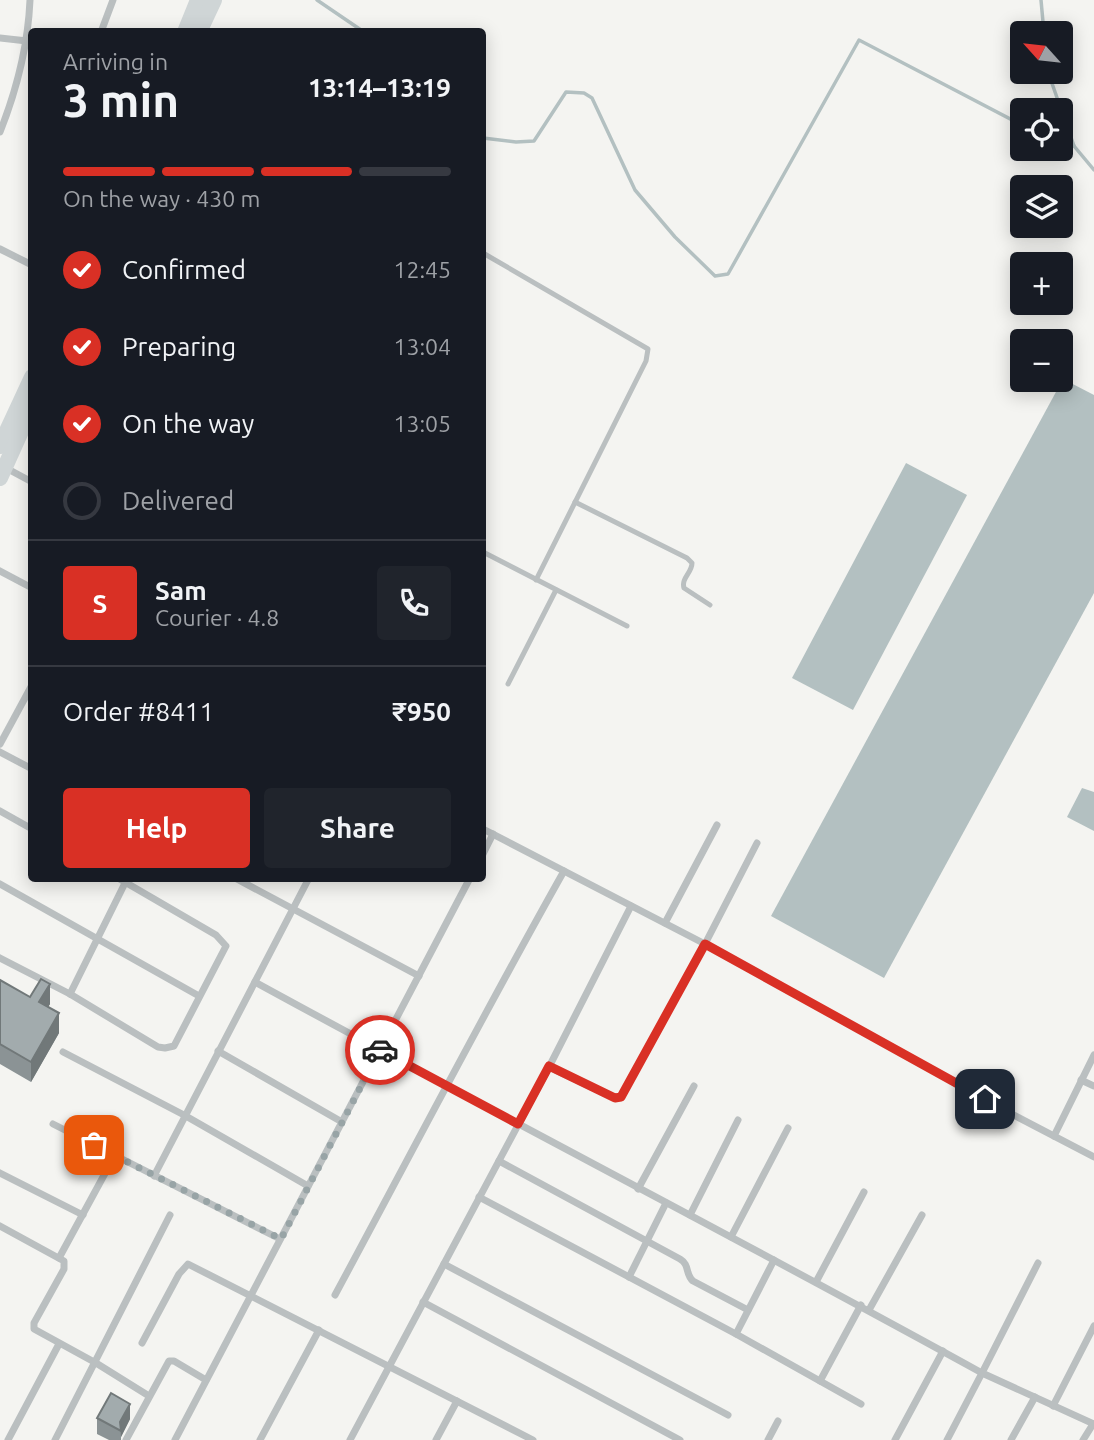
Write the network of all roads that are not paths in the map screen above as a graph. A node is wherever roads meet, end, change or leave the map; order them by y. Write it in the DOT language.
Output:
graph roads {
  1 [pos="30,0"];
  2 [pos="113,0"];
  3 [pos="214,0"];
  4 [pos="194,1"];
  5 [pos="102,28"];
  6 [pos="186,28"];
  7 [pos="201,28"];
  8 [pos="0,38"];
  9 [pos="27,41"];
  10 [pos="0,106"];
  11 [pos="9,109"];
  12 [pos="0,132"];
  13 [pos="0,249"];
  14 [pos="486,255"];
  15 [pos="28,263"];
  16 [pos="28,386"];
  17 [pos="28,417"];
  18 [pos="0,446"];
  19 [pos="2,473"];
  20 [pos="28,481"];
  21 [pos="575,502"];
  22 [pos="486,554"];
  23 [pos="0,571"];
  24 [pos="536,580"];
  25 [pos="28,586"];
  26 [pos="556,590"];
  27 [pos="710,605"];
  28 [pos="628,626"];
  29 [pos="508,684"];
  30 [pos="28,692"];
  31 [pos="0,744"];
  32 [pos="0,752"];
  33 [pos="28,767"];
  34 [pos="0,811"];
  35 [pos="717,825"];
  36 [pos="28,827"];
  37 [pos="486,830"];
  38 [pos="493,834"];
  39 [pos="757,843"];
  40 [pos="486,848"];
  41 [pos="564,871"];
  42 [pos="123,882"];
  43 [pos="127,882"];
  44 [pos="242,882"];
  45 [pos="307,882"];
  46 [pos="468,882"];
  47 [pos="0,884"];
  48 [pos="631,905"];
  49 [pos="292,910"];
  50 [pos="665,923"];
  51 [pos="98,939"];
  52 [pos="705,944"];
  53 [pos="0,958"];
  54 [pos="419,976"];
  55 [pos="255,982"];
  56 [pos="70,994"];
  57 [pos="199,996"];
  58 [pos="380,1050"];
  59 [pos="218,1051"];
  60 [pos="63,1052"];
  61 [pos="1094,1055"];
  62 [pos="549,1066"];
  63 [pos="1082,1080"];
  64 [pos="448,1086"];
  65 [pos="694,1086"];
  66 [pos="1094,1086"];
  67 [pos="184,1115"];
  68 [pos="738,1120"];
  69 [pos="342,1122"];
  70 [pos="53,1124"];
  71 [pos="518,1124"];
  72 [pos="788,1128"];
  73 [pos="1054,1136"];
  74 [pos="115,1155"];
  75 [pos="1094,1157"];
  76 [pos="499,1161"];
  77 [pos="0,1173"];
  78 [pos="154,1176"];
  79 [pos="308,1186"];
  80 [pos="638,1189"];
  81 [pos="864,1192"];
  82 [pos="479,1197"];
  83 [pos="666,1203"];
  84 [pos="83,1215"];
  85 [pos="170,1215"];
  86 [pos="690,1215"];
  87 [pos="922,1215"];
  88 [pos="0,1226"];
  89 [pos="731,1237"];
  90 [pos="281,1239"];
  91 [pos="646,1240"];
  92 [pos="59,1258"];
  93 [pos="774,1260"];
  94 [pos="1038,1263"];
  95 [pos="444,1265"];
  96 [pos="629,1277"];
  97 [pos="816,1282"];
  98 [pos="335,1295"];
  99 [pos="251,1296"];
  100 [pos="423,1303"];
  101 [pos="861,1305"];
  102 [pos="748,1310"];
  103 [pos="869,1310"];
  104 [pos="1094,1326"];
  105 [pos="319,1330"];
  106 [pos="736,1334"];
  107 [pos="59,1343"];
  108 [pos="142,1343"];
  109 [pos="943,1351"];
  110 [pos="96,1363"];
  111 [pos="390,1367"];
  112 [pos="982,1373"];
  113 [pos="206,1380"];
  114 [pos="820,1381"];
  115 [pos="149,1396"];
  116 [pos="1035,1397"];
  117 [pos="457,1401"];
  118 [pos="861,1404"];
  119 [pos="1054,1406"];
  120 [pos="728,1415"];
  121 [pos="778,1421"];
  122 [pos="1093,1424"];
  123 [pos="516,1431"];
  124 [pos="8,1440"];
  125 [pos="55,1440"];
  126 [pos="126,1440"];
  127 [pos="175,1440"];
  128 [pos="260,1440"];
  129 [pos="350,1440"];
  130 [pos="436,1440"];
  131 [pos="511,1440"];
  132 [pos="533,1440"];
  133 [pos="680,1440"];
  134 [pos="768,1440"];
  135 [pos="895,1440"];
  136 [pos="947,1440"];
  137 [pos="1011,1440"];
  138 [pos="1083,1440"];
  1 -- 9 [label="street"];
  2 -- 5 [label="street"];
  3 -- 7 [label="main road"];
  4 -- 6 [label="main road"];
  8 -- 9 [label="street"];
  9 -- 11 [label="street"];
  10 -- 11 [label="street"];
  11 -- 12 [label="street"];
  13 -- 15 [label="street"];
  14 -- 21 [label="lane"];
  16 -- 18 [label="main road"];
  17 -- 19 [label="main road"];
  19 -- 20 [label="street"];
  21 -- 24 [label="lane"];
  21 -- 27 [label="lane"];
  22 -- 24 [label="lane"];
  23 -- 25 [label="street"];
  24 -- 26 [label="lane"];
  26 -- 28 [label="lane"];
  26 -- 29 [label="lane"];
  30 -- 31 [label="street"];
  32 -- 33 [label="street"];
  34 -- 36 [label="street"];
  35 -- 50 [label="street"];
  37 -- 38 [label="street"];
  38 -- 40 [label="street"];
  38 -- 41 [label="street"];
  39 -- 52 [label="street"];
  41 -- 48 [label="street"];
  41 -- 64 [label="street"];
  42 -- 51 [label="street"];
  43 -- 57 [label="street"];
  44 -- 49 [label="street"];
  45 -- 49 [label="street"];
  46 -- 54 [label="street"];
  47 -- 51 [label="street"];
  48 -- 50 [label="street"];
  48 -- 62 [label="street"];
  49 -- 54 [label="street"];
  49 -- 55 [label="street"];
  50 -- 52 [label="street"];
  51 -- 56 [label="street"];
  51 -- 57 [label="street"];
  52 -- 62 [label="street"];
  52 -- 73 [label="street"];
  53 -- 56 [label="street"];
  54 -- 58 [label="street"];
  55 -- 58 [label="street"];
  55 -- 59 [label="street"];
  56 -- 57 [label="street"];
  58 -- 64 [label="street"];
  58 -- 69 [label="street"];
  59 -- 67 [label="street"];
  59 -- 69 [label="street"];
  60 -- 67 [label="street"];
  61 -- 63 [label="street"];
  62 -- 71 [label="street"];
  63 -- 66 [label="street"];
  63 -- 73 [label="street"];
  64 -- 71 [label="street"];
  64 -- 98 [label="street"];
  65 -- 80 [label="street"];
  67 -- 78 [label="street"];
  67 -- 79 [label="street"];
  68 -- 86 [label="street"];
  69 -- 79 [label="street"];
  70 -- 74 [label="street"];
  71 -- 76 [label="street"];
  71 -- 80 [label="street"];
  72 -- 89 [label="street"];
  73 -- 75 [label="street"];
  74 -- 78 [label="street"];
  74 -- 84 [label="street"];
  76 -- 82 [label="street"];
  76 -- 91 [label="street"];
  77 -- 84 [label="street"];
  78 -- 90 [label="street"];
  79 -- 90 [label="street"];
  80 -- 83 [label="street"];
  81 -- 97 [label="street"];
  82 -- 95 [label="street"];
  82 -- 96 [label="street"];
  83 -- 86 [label="street"];
  83 -- 91 [label="street"];
  84 -- 92 [label="street"];
  85 -- 110 [label="street"];
  86 -- 89 [label="street"];
  87 -- 103 [label="street"];
  88 -- 92 [label="street"];
  89 -- 93 [label="street"];
  90 -- 99 [label="street"];
  91 -- 96 [label="street"];
  91 -- 102 [label="street"];
  92 -- 107 [label="street"];
  93 -- 97 [label="street"];
  93 -- 102 [label="street"];
  94 -- 112 [label="street"];
  95 -- 100 [label="street"];
  95 -- 120 [label="street"];
  96 -- 106 [label="street"];
  97 -- 101 [label="street"];
  99 -- 105 [label="street"];
  99 -- 108 [label="street"];
  99 -- 113 [label="street"];
  100 -- 111 [label="street"];
  100 -- 133 [label="street"];
  101 -- 103 [label="street"];
  101 -- 114 [label="street"];
  102 -- 106 [label="street"];
  103 -- 109 [label="street"];
  104 -- 119 [label="street"];
  105 -- 111 [label="street"];
  105 -- 128 [label="street"];
  106 -- 114 [label="street"];
  107 -- 110 [label="street"];
  107 -- 124 [label="street"];
  109 -- 112 [label="street"];
  109 -- 135 [label="street"];
  110 -- 115 [label="street"];
  110 -- 125 [label="street"];
  111 -- 117 [label="street"];
  111 -- 129 [label="street"];
  112 -- 116 [label="street"];
  112 -- 136 [label="street"];
  113 -- 115 [label="street"];
  113 -- 127 [label="street"];
  114 -- 118 [label="street"];
  115 -- 126 [label="street"];
  116 -- 119 [label="street"];
  116 -- 137 [label="street"];
  117 -- 123 [label="street"];
  117 -- 130 [label="street"];
  119 -- 122 [label="street"];
  121 -- 134 [label="street"];
  122 -- 138 [label="street"];
  123 -- 131 [label="street"];
  123 -- 132 [label="street"];
}
